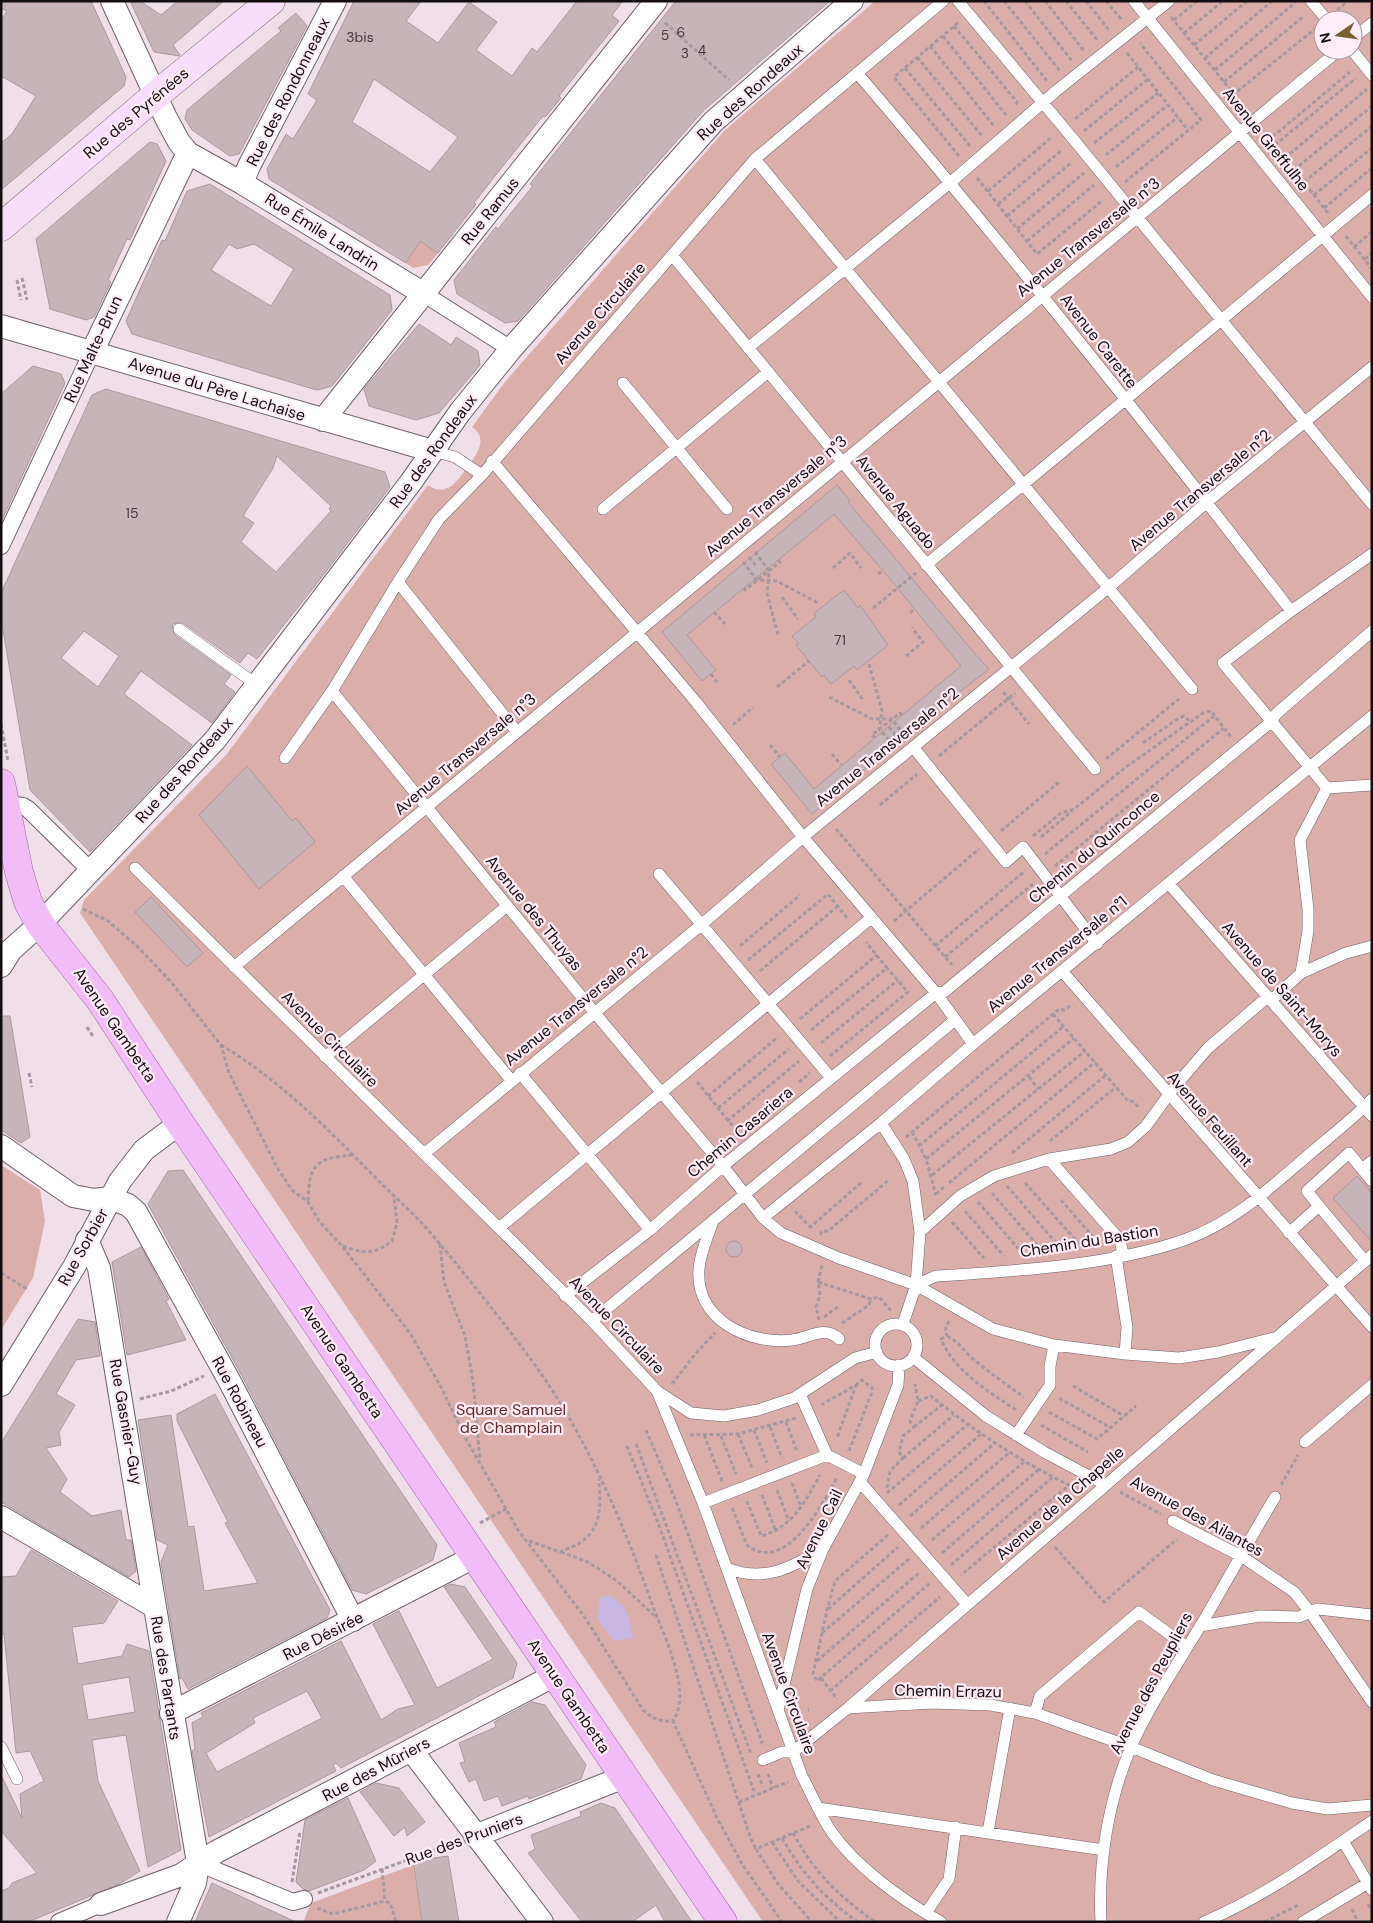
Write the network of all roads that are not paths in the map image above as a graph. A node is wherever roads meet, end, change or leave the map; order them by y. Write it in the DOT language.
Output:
graph roads {
  1 [pos="112,1"];
  2 [pos="271,1"];
  3 [pos="335,1"];
  4 [pos="852,1"];
  5 [pos="943,1"];
  6 [pos="958,1"];
  7 [pos="1134,1"];
  8 [pos="1166,4"];
  9 [pos="653,5"];
  10 [pos="1147,17"];
  11 [pos="1327,60"];
  12 [pos="857,73"];
  13 [pos="156,95"];
  14 [pos="1043,102"];
  15 [pos="1240,132"];
  16 [pos="188,154"];
  17 [pos="755,158"];
  18 [pos="242,182"];
  19 [pos="951,182"];
  20 [pos="1372,195"];
  21 [pos="1138,219"];
  22 [pos="1,227"];
  23 [pos="1322,236"];
  24 [pos="672,255"];
  25 [pos="845,268"];
  26 [pos="424,294"];
  27 [pos="1042,295"];
  28 [pos="1372,297"];
  29 [pos="1220,321"];
  30 [pos="1,326"];
  31 [pos="748,348"];
  32 [pos="511,349"];
  33 [pos="92,352"];
  34 [pos="1372,367"];
  35 [pos="768,372"];
  36 [pos="940,381"];
  37 [pos="623,383"];
  38 [pos="1124,400"];
  39 [pos="323,420"];
  40 [pos="1305,423"];
  41 [pos="677,448"];
  42 [pos="432,451"];
  43 [pos="492,461"];
  44 [pos="842,462"];
  45 [pos="482,475"];
  46 [pos="1023,484"];
  47 [pos="1207,502"];
  48 [pos="1372,504"];
  49 [pos="603,509"];
  50 [pos="727,509"];
  51 [pos="1,546"];
  52 [pos="1372,554"];
  53 [pos="926,565"];
  54 [pos="398,582"];
  55 [pos="1108,588"];
  56 [pos="1291,611"];
  57 [pos="179,629"];
  58 [pos="637,631"];
  59 [pos="1372,631"];
  60 [pos="1010,666"];
  61 [pos="257,685"];
  62 [pos="1192,689"];
  63 [pos="332,691"];
  64 [pos="1372,716"];
  65 [pos="1271,722"];
  66 [pos="517,732"];
  67 [pos="913,747"];
  68 [pos="285,758"];
  69 [pos="1310,767"];
  70 [pos="1095,769"];
  71 [pos="5,785"];
  72 [pos="1372,785"];
  73 [pos="1326,788"];
  74 [pos="428,807"];
  75 [pos="803,837"];
  76 [pos="135,868"];
  77 [pos="90,870"];
  78 [pos="659,874"];
  79 [pos="343,876"];
  80 [pos="1169,884"];
  81 [pos="1062,896"];
  82 [pos="507,906"];
  83 [pos="871,918"];
  84 [pos="40,924"];
  85 [pos="701,925"];
  86 [pos="1097,944"];
  87 [pos="1372,946"];
  88 [pos="1,966"];
  89 [pos="234,966"];
  90 [pos="1062,971"];
  91 [pos="1301,973"];
  92 [pos="424,975"];
  93 [pos="936,993"];
  94 [pos="1268,998"];
  95 [pos="769,1004"];
  96 [pos="594,1012"];
  97 [pos="954,1020"];
  98 [pos="973,1044"];
  99 [pos="325,1057"];
  100 [pos="516,1076"];
  101 [pos="831,1078"];
  102 [pos="663,1092"];
  103 [pos="1169,1096"];
  104 [pos="1369,1107"];
  105 [pos="180,1123"];
  106 [pos="881,1123"];
  107 [pos="1,1146"];
  108 [pos="424,1154"];
  109 [pos="588,1155"];
  110 [pos="1049,1159"];
  111 [pos="1372,1161"];
  112 [pos="724,1166"];
  113 [pos="1362,1169"];
  114 [pos="1372,1181"];
  115 [pos="745,1195"];
  116 [pos="110,1198"];
  117 [pos="1258,1198"];
  118 [pos="1319,1206"];
  119 [pos="763,1218"];
  120 [pos="713,1221"];
  121 [pos="499,1228"];
  122 [pos="650,1230"];
  123 [pos="920,1232"];
  124 [pos="1289,1233"];
  125 [pos="87,1240"];
  126 [pos="1119,1255"];
  127 [pos="1368,1258"];
  128 [pos="916,1285"];
  129 [pos="1335,1287"];
  130 [pos="565,1296"];
  131 [pos="592,1321"];
  132 [pos="902,1324"];
  133 [pos="1372,1327"];
  134 [pos="836,1336"];
  135 [pos="1274,1338"];
  136 [pos="1054,1345"];
  137 [pos="876,1352"];
  138 [pos="1125,1354"];
  139 [pos="913,1358"];
  140 [pos="900,1366"];
  141 [pos="1,1385"];
  142 [pos="1372,1385"];
  143 [pos="660,1393"];
  144 [pos="800,1394"];
  145 [pos="1016,1435"];
  146 [pos="1305,1442"];
  147 [pos="827,1455"];
  148 [pos="862,1478"];
  149 [pos="1106,1485"];
  150 [pos="1275,1496"];
  151 [pos="703,1503"];
  152 [pos="1,1517"];
  153 [pos="1173,1521"];
  154 [pos="823,1549"];
  155 [pos="1241,1556"];
  156 [pos="474,1557"];
  157 [pos="727,1568"];
  158 [pos="967,1604"];
  159 [pos="155,1607"];
  160 [pos="1310,1612"];
  161 [pos="1372,1614"];
  162 [pos="353,1620"];
  163 [pos="1200,1626"];
  164 [pos="1187,1647"];
  165 [pos="555,1675"];
  166 [pos="1372,1702"];
  167 [pos="848,1708"];
  168 [pos="1010,1708"];
  169 [pos="778,1710"];
  170 [pos="171,1712"];
  171 [pos="1035,1713"];
  172 [pos="1,1747"];
  173 [pos="1131,1747"];
  174 [pos="412,1751"];
  175 [pos="793,1752"];
  176 [pos="757,1762"];
  177 [pos="624,1776"];
  178 [pos="17,1779"];
  179 [pos="1372,1805"];
  180 [pos="818,1808"];
  181 [pos="1372,1821"];
  182 [pos="956,1827"];
  183 [pos="988,1832"];
  184 [pos="475,1836"];
  185 [pos="1343,1841"];
  186 [pos="1104,1850"];
  187 [pos="198,1863"];
  188 [pos="1370,1886"];
  189 [pos="296,1899"];
  190 [pos="101,1904"];
  191 [pos="926,1913"];
  192 [pos="1217,1919"];
  193 [pos="59,1922"];
  194 [pos="178,1922"];
  195 [pos="542,1922"];
  196 [pos="723,1922"];
  197 [pos="941,1922"];
  198 [pos="1101,1922"];
  199 [pos="1204,1922"];
  200 [pos="1303,1922"];
  1 -- 13 [label="street, Rue Émile Landrin"];
  2 -- 13 [label="main road, Rue des Pyrénées"];
  3 -- 18 [label="street, Rue des Rondonneaux"];
  4 -- 32 [label="street, Rue des Rondeaux"];
  5 -- 12 [label="lane, Avenue Circulaire"];
  6 -- 14 [label="lane"];
  7 -- 10 [label="lane, Avenue Greffulhe"];
  8 -- 10 [label="lane"];
  9 -- 26 [label="street, Rue Ramus"];
  10 -- 14 [label="lane"];
  10 -- 15 [label="lane, Avenue Greffulhe"];
  11 -- 15 [label="lane, Avenue Transversale n°3"];
  12 -- 17 [label="lane, Avenue Circulaire"];
  12 -- 19 [label="lane, Avenue Carette"];
  13 -- 16 [label="street, Rue Émile Landrin"];
  13 -- 22 [label="main road, Rue des Pyrénées"];
  14 -- 19 [label="lane"];
  14 -- 21 [label="lane"];
  15 -- 21 [label="lane, Avenue Transversale n°3"];
  15 -- 23 [label="lane, Avenue Greffulhe"];
  16 -- 18 [label="street, Rue Émile Landrin"];
  16 -- 33 [label="street, Rue Malte-Brun"];
  17 -- 24 [label="lane, Avenue Circulaire"];
  17 -- 25 [label="lane"];
  18 -- 26 [label="street, Rue Émile Landrin"];
  19 -- 25 [label="lane"];
  19 -- 27 [label="lane, Avenue Carette"];
  20 -- 23 [label="lane"];
  21 -- 27 [label="lane, Avenue Transversale n°3"];
  21 -- 29 [label="lane"];
  23 -- 28 [label="lane, Avenue Greffulhe"];
  23 -- 29 [label="lane"];
  24 -- 31 [label="lane, Avenue Aguado"];
  24 -- 43 [label="lane, Avenue Circulaire"];
  25 -- 31 [label="lane"];
  25 -- 36 [label="lane"];
  26 -- 32 [label="street, Rue Émile Landrin"];
  26 -- 39 [label="street, Rue Ramus"];
  27 -- 36 [label="lane, Avenue Transversale n°3"];
  27 -- 38 [label="lane, Avenue Carette"];
  29 -- 38 [label="lane"];
  29 -- 40 [label="lane"];
  30 -- 33 [label="street, Avenue du Père Lachaise"];
  31 -- 35 [label="lane, Avenue Aguado"];
  32 -- 42 [label="street, Rue des Rondeaux"];
  33 -- 39 [label="street, Avenue du Père Lachaise"];
  33 -- 51 [label="street, Rue Malte-Brun"];
  34 -- 40 [label="lane, Avenue Transversale n°2"];
  35 -- 41 [label="lane"];
  35 -- 44 [label="lane, Avenue Aguado"];
  36 -- 44 [label="lane, Avenue Transversale n°3"];
  36 -- 46 [label="lane"];
  37 -- 41 [label="lane"];
  38 -- 46 [label="lane"];
  38 -- 47 [label="lane, Avenue Carette"];
  39 -- 42 [label="street, Avenue du Père Lachaise"];
  40 -- 47 [label="lane, Avenue Transversale n°2"];
  40 -- 48 [label="lane"];
  41 -- 49 [label="lane"];
  41 -- 50 [label="lane"];
  42 -- 45 [label="lane"];
  42 -- 61 [label="street, Rue des Rondeaux"];
  43 -- 45 [label="lane, Avenue Circulaire"];
  43 -- 58 [label="lane"];
  44 -- 53 [label="lane, Avenue Aguado"];
  44 -- 58 [label="lane, Avenue Transversale n°3"];
  45 -- 54 [label="lane, Avenue Circulaire"];
  46 -- 53 [label="lane"];
  46 -- 55 [label="lane"];
  47 -- 55 [label="lane, Avenue Transversale n°2"];
  47 -- 56 [label="lane, Avenue Carette"];
  52 -- 56 [label="lane"];
  53 -- 60 [label="lane, Avenue Aguado"];
  54 -- 63 [label="lane, Avenue Circulaire"];
  54 -- 66 [label="lane"];
  55 -- 60 [label="lane, Avenue Transversale n°2"];
  55 -- 62 [label="lane"];
  56 -- 65 [label="lane"];
  57 -- 61 [label="lane"];
  58 -- 66 [label="lane, Avenue Transversale n°3"];
  58 -- 75 [label="lane"];
  59 -- 65 [label="lane, Chemin du Quinconce"];
  60 -- 67 [label="lane, Avenue Transversale n°2"];
  60 -- 70 [label="lane, Avenue Aguado"];
  61 -- 77 [label="street, Rue des Rondeaux"];
  63 -- 68 [label="lane"];
  63 -- 74 [label="lane, Avenue des Thuyas"];
  64 -- 69 [label="lane, Avenue Transversale n°1"];
  65 -- 69 [label="lane"];
  65 -- 81 [label="lane, Chemin du Quinconce"];
  66 -- 74 [label="lane, Avenue Transversale n°3"];
  67 -- 75 [label="lane, Avenue Transversale n°2"];
  67 -- 81 [label="lane"];
  69 -- 73 [label="lane"];
  69 -- 80 [label="lane, Avenue Transversale n°1"];
  71 -- 77 [label="street"];
  71 -- 84 [label="main road, Avenue Gambetta"];
  72 -- 73 [label="lane"];
  73 -- 91 [label="lane"];
  74 -- 79 [label="lane, Avenue Transversale n°3"];
  74 -- 82 [label="lane, Avenue des Thuyas"];
  75 -- 83 [label="lane"];
  75 -- 85 [label="lane, Avenue Transversale n°2"];
  76 -- 89 [label="lane, Avenue Circulaire"];
  77 -- 84 [label="street, Rue des Rondeaux"];
  78 -- 85 [label="lane"];
  79 -- 89 [label="lane, Avenue Transversale n°3"];
  79 -- 92 [label="lane"];
  80 -- 86 [label="lane, Avenue Transversale n°1"];
  80 -- 94 [label="lane, Avenue de Saint-Morys"];
  81 -- 86 [label="lane"];
  81 -- 93 [label="lane, Chemin du Quinconce"];
  82 -- 92 [label="lane"];
  82 -- 96 [label="lane, Avenue des Thuyas"];
  83 -- 93 [label="lane"];
  83 -- 95 [label="lane"];
  84 -- 88 [label="street, Rue des Rondeaux"];
  84 -- 105 [label="main road, Avenue Gambetta"];
  85 -- 95 [label="lane"];
  85 -- 96 [label="lane, Avenue Transversale n°2"];
  86 -- 90 [label="lane, Avenue Transversale n°1"];
  87 -- 91 [label="lane"];
  89 -- 99 [label="lane, Avenue Circulaire"];
  90 -- 98 [label="lane, Avenue Transversale n°1"];
  90 -- 103 [label="lane, Avenue Feuillant"];
  91 -- 94 [label="lane"];
  92 -- 99 [label="lane"];
  92 -- 100 [label="lane"];
  93 -- 97 [label="lane"];
  93 -- 101 [label="lane, Chemin Casariera"];
  94 -- 103 [label="lane"];
  94 -- 104 [label="lane, Avenue de Saint-Morys"];
  95 -- 101 [label="lane"];
  95 -- 102 [label="lane"];
  96 -- 100 [label="lane, Avenue Transversale n°2"];
  96 -- 102 [label="lane, Avenue des Thuyas"];
  97 -- 98 [label="lane"];
  97 -- 115 [label="lane"];
  98 -- 106 [label="lane, Avenue Transversale n°1"];
  99 -- 108 [label="lane, Avenue Circulaire"];
  100 -- 108 [label="lane, Avenue Transversale n°2"];
  100 -- 109 [label="lane"];
  101 -- 112 [label="lane, Chemin Casariera"];
  102 -- 109 [label="lane"];
  102 -- 112 [label="lane, Avenue des Thuyas"];
  103 -- 110 [label="lane"];
  103 -- 117 [label="lane, Avenue Feuillant"];
  104 -- 117 [label="lane, Chemin du Bastion"];
  105 -- 116 [label="street, Rue Sorbier"];
  105 -- 156 [label="main road, Avenue Gambetta"];
  106 -- 119 [label="lane, Avenue Transversale n°1"];
  106 -- 123 [label="lane"];
  107 -- 116 [label="street"];
  108 -- 121 [label="lane, Avenue Circulaire"];
  109 -- 121 [label="lane"];
  109 -- 122 [label="lane"];
  110 -- 123 [label="lane"];
  110 -- 126 [label="lane"];
  111 -- 113 [label="lane"];
  112 -- 115 [label="lane, Avenue des Thuyas"];
  112 -- 122 [label="lane, Chemin Casariera"];
  113 -- 114 [label="lane"];
  113 -- 118 [label="lane"];
  115 -- 119 [label="lane, Avenue des Thuyas"];
  115 -- 120 [label="lane"];
  116 -- 125 [label="street, Rue Sorbier"];
  116 -- 162 [label="street, Rue Robineau"];
  117 -- 124 [label="lane, Avenue Feuillant"];
  117 -- 126 [label="lane, Chemin du Bastion"];
  118 -- 124 [label="lane"];
  118 -- 127 [label="lane"];
  119 -- 128 [label="lane, Avenue des Thuyas"];
  120 -- 131 [label="lane"];
  120 -- 134 [label="lane"];
  121 -- 130 [label="lane, Avenue Circulaire"];
  122 -- 130 [label="lane, Chemin Casariera"];
  123 -- 128 [label="lane"];
  124 -- 129 [label="lane, Avenue Feuillant"];
  125 -- 141 [label="street, Rue Sorbier"];
  125 -- 159 [label="street, Rue Gasnier-Guy"];
  126 -- 128 [label="lane, Chemin du Bastion"];
  126 -- 138 [label="lane"];
  127 -- 129 [label="lane, Avenue de la Chapelle"];
  128 -- 132 [label="lane"];
  128 -- 136 [label="lane, Avenue des Thuyas"];
  129 -- 133 [label="lane, Avenue Feuillant"];
  129 -- 135 [label="lane, Avenue de la Chapelle"];
  130 -- 131 [label="lane, Avenue Circulaire"];
  131 -- 143 [label="lane, Avenue Circulaire"];
  132 -- 137 [label="lane"];
  132 -- 139 [label="lane"];
  135 -- 138 [label="lane, Avenue des Thuyas"];
  135 -- 149 [label="lane, Avenue de la Chapelle"];
  136 -- 138 [label="lane, Avenue des Thuyas"];
  136 -- 145 [label="lane"];
  137 -- 140 [label="lane"];
  137 -- 144 [label="lane"];
  139 -- 140 [label="lane"];
  139 -- 145 [label="lane, Avenue des Ailantes"];
  140 -- 148 [label="lane, Avenue Cail"];
  142 -- 146 [label="lane"];
  143 -- 144 [label="lane"];
  143 -- 151 [label="lane, Avenue Circulaire"];
  144 -- 147 [label="lane"];
  145 -- 149 [label="lane, Avenue des Ailantes"];
  147 -- 148 [label="lane"];
  147 -- 151 [label="lane"];
  148 -- 154 [label="lane, Avenue Cail"];
  148 -- 158 [label="lane"];
  149 -- 158 [label="lane, Avenue de la Chapelle"];
  150 -- 155 [label="lane, Avenue des Peupliers"];
  151 -- 157 [label="lane, Avenue Circulaire"];
  152 -- 159 [label="street, Rue des Partants"];
  153 -- 155 [label="lane, Avenue des Ailantes"];
  154 -- 157 [label="lane"];
  154 -- 169 [label="lane, Avenue Cail"];
  155 -- 160 [label="lane, Avenue des Ailantes"];
  155 -- 163 [label="lane, Avenue des Peupliers"];
  156 -- 162 [label="street, Rue Désirée"];
  156 -- 165 [label="main road, Avenue Gambetta"];
  157 -- 169 [label="lane, Avenue Circulaire"];
  158 -- 167 [label="lane, Avenue de la Chapelle"];
  159 -- 170 [label="street, Rue des Partants"];
  160 -- 161 [label="lane"];
  160 -- 163 [label="lane"];
  160 -- 166 [label="lane, Avenue des Ailantes"];
  162 -- 170 [label="street, Rue Désirée"];
  163 -- 164 [label="lane, Avenue des Peupliers"];
  164 -- 171 [label="lane"];
  164 -- 173 [label="lane, Avenue des Peupliers"];
  165 -- 174 [label="street, Rue des Mûriers"];
  165 -- 177 [label="main road, Avenue Gambetta"];
  167 -- 168 [label="lane, Chemin Errazu"];
  167 -- 175 [label="lane, Avenue de la Chapelle"];
  168 -- 171 [label="lane, Chemin Errazu"];
  168 -- 183 [label="lane"];
  169 -- 175 [label="lane, Avenue Circulaire"];
  170 -- 187 [label="street, Rue des Partants"];
  171 -- 173 [label="lane, Chemin Errazu"];
  172 -- 178 [label="lane"];
  173 -- 179 [label="lane, Chemin Errazu"];
  173 -- 186 [label="lane, Avenue des Peupliers"];
  174 -- 184 [label="street"];
  174 -- 187 [label="street, Rue des Mûriers"];
  175 -- 176 [label="lane, Avenue de la Chapelle"];
  175 -- 180 [label="lane, Avenue Circulaire"];
  177 -- 184 [label="street, Rue des Pruniers"];
  177 -- 196 [label="main road, Avenue Gambetta"];
  180 -- 182 [label="lane"];
  180 -- 191 [label="lane, Avenue Circulaire"];
  181 -- 185 [label="lane"];
  182 -- 183 [label="lane"];
  182 -- 191 [label="lane"];
  183 -- 186 [label="lane"];
  184 -- 195 [label="street"];
  185 -- 188 [label="lane"];
  185 -- 192 [label="lane"];
  186 -- 198 [label="lane, Avenue des Peupliers"];
  187 -- 189 [label="street"];
  187 -- 190 [label="street, Rue des Mûriers"];
  187 -- 194 [label="street, Rue des Partants"];
  188 -- 200 [label="lane"];
  190 -- 193 [label="street"];
  191 -- 197 [label="lane, Avenue Circulaire"];
  192 -- 199 [label="lane"];
}
